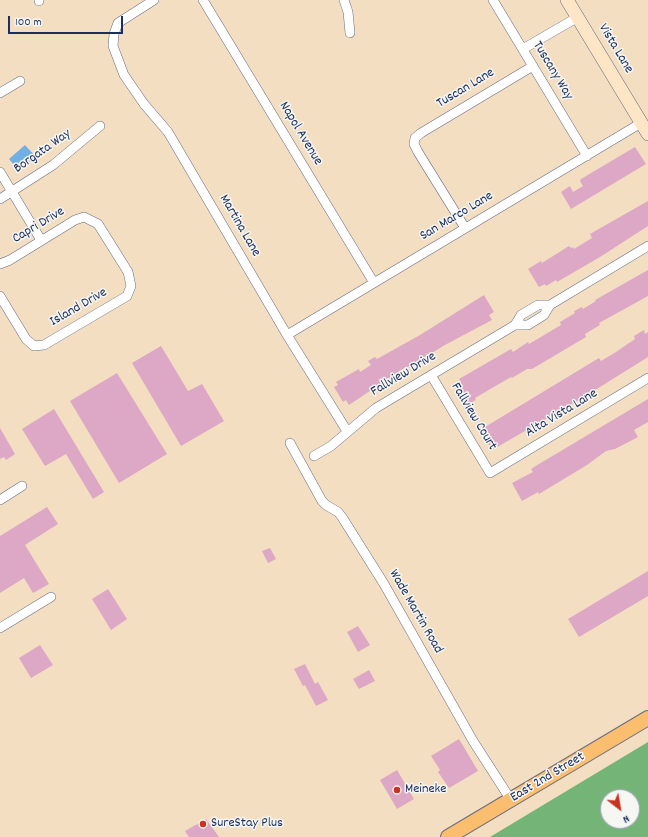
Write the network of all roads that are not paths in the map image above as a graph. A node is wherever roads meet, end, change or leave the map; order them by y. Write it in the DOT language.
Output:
graph roads {
  1 [pos="154,0"];
  2 [pos="203,0"];
  3 [pos="344,0"];
  4 [pos="493,0"];
  5 [pos="567,0"];
  6 [pos="578,17"];
  7 [pos="350,33"];
  8 [pos="522,49"];
  9 [pos="533,66"];
  10 [pos="20,82"];
  11 [pos="0,93"];
  12 [pos="100,126"];
  13 [pos="645,129"];
  14 [pos="587,156"];
  15 [pos="0,172"];
  16 [pos="12,191"];
  17 [pos="0,199"];
  18 [pos="465,228"];
  19 [pos="41,240"];
  20 [pos="648,246"];
  21 [pos="0,264"];
  22 [pos="374,283"];
  23 [pos="0,296"];
  24 [pos="127,296"];
  25 [pos="287,334"];
  26 [pos="431,375"];
  27 [pos="648,378"];
  28 [pos="347,432"];
  29 [pos="290,443"];
  30 [pos="314,456"];
  31 [pos="490,473"];
  32 [pos="22,486"];
  33 [pos="0,500"];
  34 [pos="51,598"];
  35 [pos="0,628"];
  36 [pos="648,718"];
  37 [pos="511,800"];
  38 [pos="448,837"];
  1 -- 25 [label="street, Martina Lane"];
  2 -- 22 [label="street, Napol Avenue"];
  3 -- 7 [label="street"];
  4 -- 8 [label="street, Tuscany Way"];
  5 -- 6 [label="street, Vista Lane"];
  6 -- 8 [label="street"];
  6 -- 13 [label="street, Vista Lane"];
  8 -- 9 [label="street, Tuscany Way"];
  9 -- 14 [label="street, Tuscany Way"];
  9 -- 18 [label="street, Tuscan Lane"];
  10 -- 11 [label="street"];
  12 -- 16 [label="street, Borgata Way"];
  13 -- 14 [label="street, San Marco Lane"];
  14 -- 18 [label="street, San Marco Lane"];
  15 -- 16 [label="street"];
  16 -- 17 [label="street, Borgata Way"];
  16 -- 19 [label="street"];
  18 -- 22 [label="street, San Marco Lane"];
  19 -- 21 [label="street, Capri Drive"];
  19 -- 24 [label="street, Capri Drive"];
  20 -- 26 [label="street, Fallview Drive"];
  22 -- 25 [label="street, San Marco Lane"];
  23 -- 24 [label="street, Island Drive"];
  25 -- 28 [label="street, Martina Lane"];
  26 -- 28 [label="street, Fallview Drive"];
  26 -- 31 [label="street, Fallview Court"];
  27 -- 31 [label="street, Alta Vista Lane"];
  28 -- 30 [label="street, Fallview Drive"];
  29 -- 37 [label="street, Wade Martin Road"];
  32 -- 33 [label="street"];
  34 -- 35 [label="street"];
  36 -- 37 [label="main road, East 2nd Street"];
  37 -- 38 [label="main road, East 2nd Street"];
}
